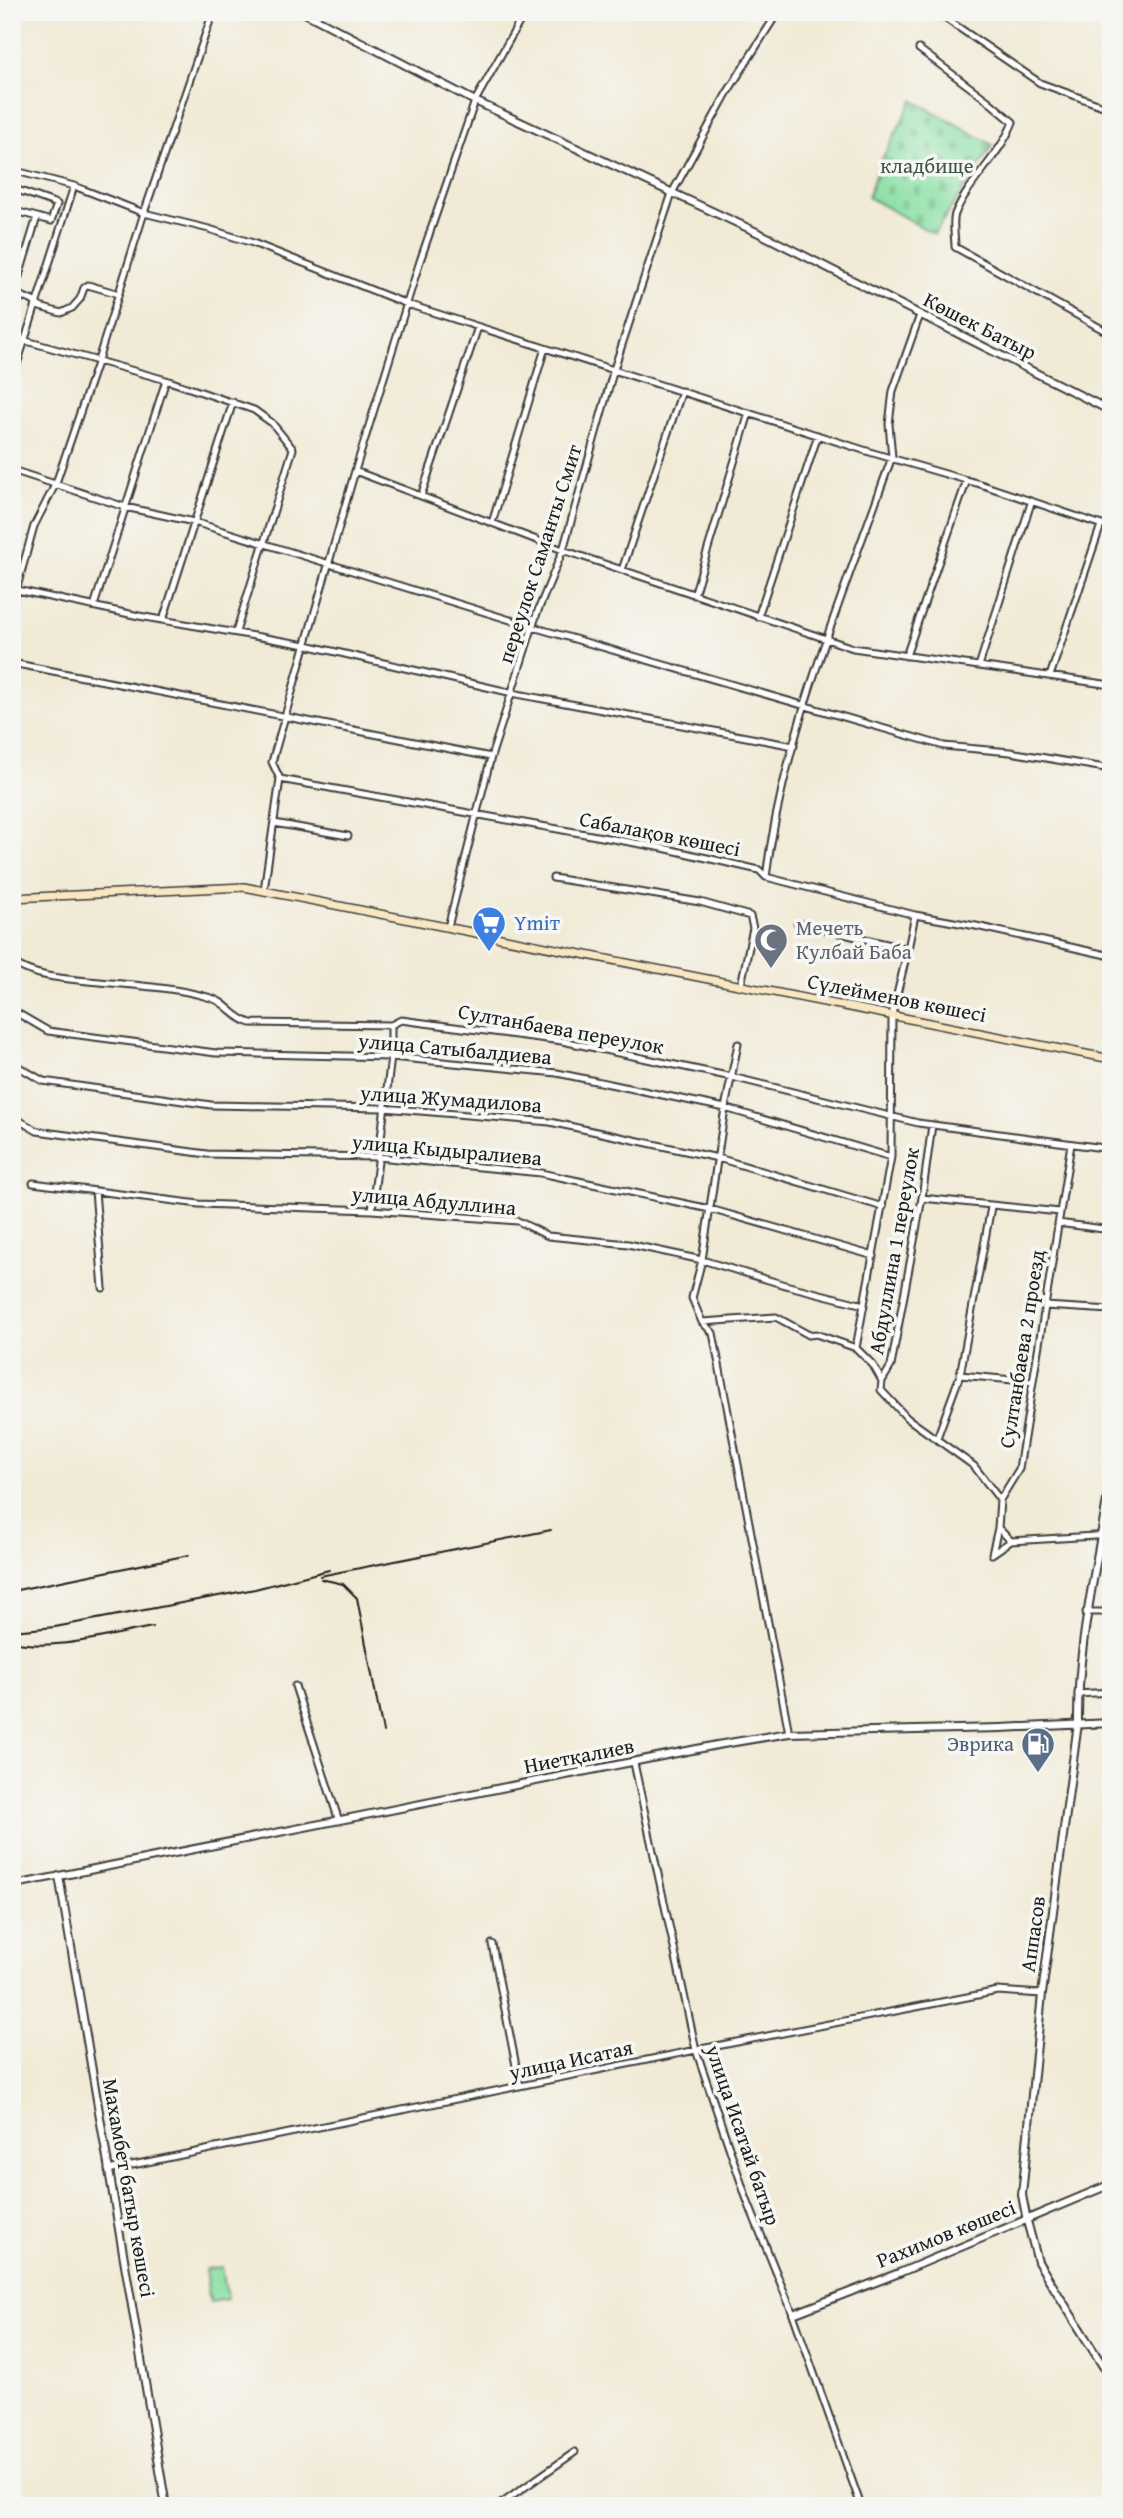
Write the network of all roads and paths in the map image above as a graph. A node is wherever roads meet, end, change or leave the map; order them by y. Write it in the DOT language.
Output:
graph roads {
  1 [pos="213,12"];
  2 [pos="303,12"];
  3 [pos="525,12"];
  4 [pos="778,12"];
  5 [pos="936,12"];
  6 [pos="919,49"];
  7 [pos="475,101"];
  8 [pos="1111,109"];
  9 [pos="12,170"];
  10 [pos="74,186"];
  11 [pos="12,188"];
  12 [pos="672,193"];
  13 [pos="14,211"];
  14 [pos="144,214"];
  15 [pos="37,217"];
  16 [pos="51,220"];
  17 [pos="62,223"];
  18 [pos="12,225"];
  19 [pos="13,293"];
  20 [pos="119,294"];
  21 [pos="36,304"];
  22 [pos="407,304"];
  23 [pos="920,315"];
  24 [pos="478,327"];
  25 [pos="1111,334"];
  26 [pos="12,337"];
  27 [pos="26,341"];
  28 [pos="545,348"];
  29 [pos="98,360"];
  30 [pos="614,369"];
  31 [pos="12,380"];
  32 [pos="166,380"];
  33 [pos="682,391"];
  34 [pos="233,402"];
  35 [pos="1111,411"];
  36 [pos="748,413"];
  37 [pos="818,435"];
  38 [pos="892,457"];
  39 [pos="12,470"];
  40 [pos="355,471"];
  41 [pos="967,480"];
  42 [pos="56,483"];
  43 [pos="421,496"];
  44 [pos="1031,503"];
  45 [pos="125,507"];
  46 [pos="194,522"];
  47 [pos="492,523"];
  48 [pos="1101,525"];
  49 [pos="1111,528"];
  50 [pos="263,545"];
  51 [pos="563,550"];
  52 [pos="329,563"];
  53 [pos="622,570"];
  54 [pos="14,589"];
  55 [pos="694,595"];
  56 [pos="12,605"];
  57 [pos="94,606"];
  58 [pos="758,617"];
  59 [pos="163,620"];
  60 [pos="533,627"];
  61 [pos="236,632"];
  62 [pos="827,640"];
  63 [pos="306,645"];
  64 [pos="905,656"];
  65 [pos="12,663"];
  66 [pos="979,666"];
  67 [pos="1050,676"];
  68 [pos="1111,685"];
  69 [pos="512,693"];
  70 [pos="805,706"];
  71 [pos="285,716"];
  72 [pos="794,746"];
  73 [pos="491,757"];
  74 [pos="1111,769"];
  75 [pos="280,779"];
  76 [pos="476,816"];
  77 [pos="274,823"];
  78 [pos="348,836"];
  79 [pos="766,877"];
  80 [pos="553,878"];
  81 [pos="264,890"];
  82 [pos="12,898"];
  83 [pos="915,915"];
  84 [pos="797,923"];
  85 [pos="448,927"];
  86 [pos="908,949"];
  87 [pos="1111,956"];
  88 [pos="12,962"];
  89 [pos="741,985"];
  90 [pos="12,1010"];
  91 [pos="892,1015"];
  92 [pos="391,1025"];
  93 [pos="738,1044"];
  94 [pos="391,1057"];
  95 [pos="1111,1059"];
  96 [pos="12,1063"];
  97 [pos="732,1077"];
  98 [pos="383,1108"];
  99 [pos="725,1108"];
  100 [pos="12,1116"];
  101 [pos="892,1118"];
  102 [pos="932,1125"];
  103 [pos="1071,1144"];
  104 [pos="1111,1149"];
  105 [pos="378,1157"];
  106 [pos="891,1157"];
  107 [pos="718,1158"];
  108 [pos="33,1183"];
  109 [pos="95,1191"];
  110 [pos="922,1198"];
  111 [pos="883,1207"];
  112 [pos="991,1207"];
  113 [pos="710,1209"];
  114 [pos="372,1210"];
  115 [pos="1060,1212"];
  116 [pos="1058,1223"];
  117 [pos="1111,1230"];
  118 [pos="874,1256"];
  119 [pos="702,1260"];
  120 [pos="103,1288"];
  121 [pos="864,1305"];
  122 [pos="1045,1306"];
  123 [pos="1111,1310"];
  124 [pos="702,1322"];
  125 [pos="856,1348"];
  126 [pos="960,1375"];
  127 [pos="882,1381"];
  128 [pos="1033,1382"];
  129 [pos="937,1438"];
  130 [pos="1111,1474"];
  131 [pos="1000,1500"];
  132 [pos="998,1528"];
  133 [pos="1107,1535"];
  134 [pos="1011,1541"];
  135 [pos="1086,1612"];
  136 [pos="1111,1612"];
  137 [pos="295,1686"];
  138 [pos="1111,1692"];
  139 [pos="1077,1694"];
  140 [pos="1078,1723"];
  141 [pos="1111,1723"];
  142 [pos="789,1733"];
  143 [pos="634,1763"];
  144 [pos="339,1821"];
  145 [pos="59,1876"];
  146 [pos="12,1885"];
  147 [pos="492,1944"];
  148 [pos="1042,1994"];
  149 [pos="696,2050"];
  150 [pos="520,2086"];
  151 [pos="108,2170"];
  152 [pos="1111,2184"];
  153 [pos="1027,2221"];
  154 [pos="793,2314"];
  155 [pos="1111,2379"];
  156 [pos="575,2452"];
  157 [pos="166,2506"];
  158 [pos="498,2506"];
  159 [pos="861,2506"];
  1 -- 14 [label="street"];
  2 -- 7 [label="street, Көшек Батыр"];
  3 -- 7 [label="street"];
  4 -- 12 [label="street, переулок Саманты Смит"];
  5 -- 8 [label="street"];
  6 -- 25 [label="street"];
  7 -- 12 [label="street, Көшек Батыр"];
  7 -- 22 [label="street"];
  9 -- 10 [label="street"];
  10 -- 14 [label="street"];
  10 -- 17 [label="street"];
  11 -- 16 [label="street"];
  12 -- 23 [label="street, Көшек Батыр"];
  12 -- 30 [label="street, переулок Саманты Смит"];
  13 -- 15 [label="street"];
  13 -- 18 [label="street"];
  14 -- 20 [label="street"];
  14 -- 22 [label="street"];
  15 -- 16 [label="street"];
  15 -- 19 [label="street"];
  16 -- 17 [label="street"];
  17 -- 21 [label="street"];
  19 -- 21 [label="street"];
  20 -- 21 [label="street"];
  20 -- 29 [label="street"];
  21 -- 27 [label="street"];
  22 -- 24 [label="street"];
  22 -- 40 [label="street"];
  23 -- 35 [label="street, Көшек Батыр"];
  23 -- 38 [label="street"];
  24 -- 28 [label="street"];
  24 -- 43 [label="street"];
  26 -- 27 [label="street"];
  27 -- 29 [label="street"];
  27 -- 31 [label="street"];
  28 -- 30 [label="street"];
  28 -- 47 [label="street"];
  29 -- 32 [label="street"];
  29 -- 42 [label="street"];
  30 -- 33 [label="street"];
  30 -- 51 [label="street, переулок Саманты Смит"];
  32 -- 34 [label="street"];
  32 -- 45 [label="street"];
  33 -- 36 [label="street"];
  33 -- 53 [label="street"];
  34 -- 46 [label="street"];
  34 -- 50 [label="street"];
  36 -- 37 [label="street"];
  36 -- 55 [label="street"];
  37 -- 38 [label="street"];
  37 -- 58 [label="street"];
  38 -- 41 [label="street"];
  38 -- 62 [label="street"];
  39 -- 42 [label="street"];
  40 -- 43 [label="street"];
  40 -- 52 [label="street"];
  41 -- 44 [label="street"];
  41 -- 64 [label="street"];
  42 -- 45 [label="street"];
  42 -- 54 [label="street"];
  43 -- 47 [label="street"];
  44 -- 48 [label="street"];
  44 -- 66 [label="street"];
  45 -- 46 [label="street"];
  45 -- 57 [label="street"];
  46 -- 50 [label="street"];
  46 -- 59 [label="street"];
  47 -- 51 [label="street"];
  48 -- 49 [label="street"];
  48 -- 67 [label="street"];
  50 -- 52 [label="street"];
  50 -- 61 [label="street"];
  51 -- 53 [label="street"];
  51 -- 60 [label="street, переулок Саманты Смит"];
  52 -- 60 [label="street"];
  52 -- 63 [label="street"];
  53 -- 55 [label="street"];
  54 -- 56 [label="street"];
  54 -- 57 [label="street"];
  55 -- 58 [label="street"];
  57 -- 59 [label="street"];
  58 -- 62 [label="street"];
  59 -- 61 [label="street"];
  60 -- 69 [label="street, переулок Саманты Смит"];
  60 -- 70 [label="street"];
  61 -- 63 [label="street"];
  62 -- 64 [label="street"];
  62 -- 70 [label="street"];
  63 -- 69 [label="street"];
  63 -- 71 [label="street"];
  64 -- 66 [label="street"];
  65 -- 71 [label="street"];
  66 -- 67 [label="street"];
  67 -- 68 [label="street"];
  69 -- 72 [label="street"];
  69 -- 73 [label="street, переулок Саманты Смит"];
  70 -- 72 [label="street"];
  70 -- 74 [label="street"];
  71 -- 73 [label="street"];
  71 -- 75 [label="street"];
  72 -- 79 [label="street"];
  73 -- 76 [label="street, переулок Саманты Смит"];
  75 -- 76 [label="street, Сабалақов көшесі"];
  75 -- 77 [label="street"];
  76 -- 79 [label="street, Сабалақов көшесі"];
  76 -- 85 [label="street, переулок Саманты Смит"];
  77 -- 78 [label="street"];
  77 -- 81 [label="street"];
  79 -- 83 [label="street, Сабалақов көшесі"];
  80 -- 89 [label="street"];
  81 -- 82 [label="main road, Сүлейменов көшесі"];
  81 -- 85 [label="main road, Сүлейменов көшесі"];
  83 -- 86 [label="street"];
  83 -- 87 [label="street, Сабалақов көшесі"];
  84 -- 86 [label="street"];
  85 -- 89 [label="main road, Сүлейменов көшесі"];
  86 -- 91 [label="street"];
  88 -- 92 [label="street, Султанбаева переулок"];
  89 -- 91 [label="main road, Сүлейменов көшесі"];
  90 -- 94 [label="street, улица Сатыбалдиева"];
  91 -- 95 [label="main road, Сүлейменов көшесі"];
  91 -- 101 [label="street"];
  92 -- 94 [label="street"];
  92 -- 97 [label="street, Султанбаева переулок"];
  93 -- 97 [label="street"];
  94 -- 98 [label="street"];
  94 -- 99 [label="street, улица Сатыбалдиева"];
  96 -- 98 [label="street, улица Жумадилова"];
  97 -- 99 [label="street"];
  97 -- 101 [label="street, Султанбаева переулок"];
  98 -- 105 [label="street"];
  98 -- 107 [label="street, улица Жумадилова"];
  99 -- 106 [label="street, улица Сатыбалдиева"];
  99 -- 107 [label="street"];
  100 -- 105 [label="street, улица Кыдыралиева"];
  101 -- 102 [label="street, Султанбаева переулок"];
  101 -- 106 [label="street"];
  102 -- 103 [label="street, Султанбаева переулок"];
  102 -- 110 [label="street, Абдуллина 1 переулок"];
  103 -- 104 [label="street, Султанбаева переулок"];
  103 -- 115 [label="street, Султанбаева 2 проезд"];
  105 -- 113 [label="street, улица Кыдыралиева"];
  105 -- 114 [label="street"];
  106 -- 111 [label="street"];
  107 -- 111 [label="street, улица Жумадилова"];
  107 -- 113 [label="street"];
  108 -- 109 [label="street, улица Абдуллина"];
  109 -- 114 [label="street, улица Абдуллина"];
  109 -- 120 [label="street"];
  110 -- 112 [label="street"];
  110 -- 127 [label="street, Абдуллина 1 переулок"];
  111 -- 118 [label="street"];
  112 -- 115 [label="street"];
  112 -- 126 [label="street"];
  113 -- 118 [label="street, улица Кыдыралиева"];
  113 -- 119 [label="street"];
  114 -- 119 [label="street, улица Абдуллина"];
  115 -- 116 [label="street, Султанбаева 2 проезд"];
  116 -- 117 [label="street"];
  116 -- 122 [label="street, Султанбаева 2 проезд"];
  118 -- 121 [label="street"];
  119 -- 121 [label="street, улица Абдуллина"];
  119 -- 124 [label="street"];
  121 -- 125 [label="street"];
  122 -- 123 [label="street"];
  122 -- 128 [label="street, Султанбаева 2 проезд"];
  124 -- 125 [label="street"];
  124 -- 142 [label="street"];
  125 -- 127 [label="street"];
  126 -- 128 [label="street"];
  126 -- 129 [label="street"];
  127 -- 129 [label="street"];
  128 -- 131 [label="street, Султанбаева 2 проезд"];
  129 -- 131 [label="street"];
  130 -- 133 [label="street, Аппасов"];
  131 -- 132 [label="street, Султанбаева 2 проезд"];
  132 -- 134 [label="street"];
  132 -- 134 [label="street, Султанбаева 2 проезд"];
  133 -- 134 [label="street"];
  133 -- 135 [label="street, Аппасов"];
  135 -- 136 [label="street"];
  135 -- 139 [label="street, Аппасов"];
  137 -- 144 [label="street"];
  138 -- 139 [label="street"];
  139 -- 140 [label="street, Аппасов"];
  140 -- 141 [label="street, Ниетқалиев"];
  140 -- 142 [label="street, Ниетқалиев"];
  140 -- 148 [label="street, Аппасов"];
  142 -- 143 [label="street, Ниетқалиев"];
  143 -- 144 [label="street, Ниетқалиев"];
  143 -- 149 [label="street, улица Исатай батыр"];
  144 -- 145 [label="street, Ниетқалиев"];
  145 -- 146 [label="street"];
  145 -- 151 [label="street, Махамбет батыр көшесі"];
  147 -- 150 [label="street"];
  148 -- 149 [label="street, улица Исатая"];
  148 -- 153 [label="street, Аппасов"];
  149 -- 150 [label="street, улица Исатая"];
  149 -- 154 [label="street, улица Исатай батыр"];
  150 -- 151 [label="street, улица Исатая"];
  151 -- 157 [label="street, Махамбет батыр көшесі"];
  152 -- 153 [label="street, Рахимов көшесі"];
  153 -- 154 [label="street, Рахимов көшесі"];
  153 -- 155 [label="street, Аппасов"];
  154 -- 159 [label="street, улица Исатай батыр"];
  156 -- 158 [label="street"];
}
